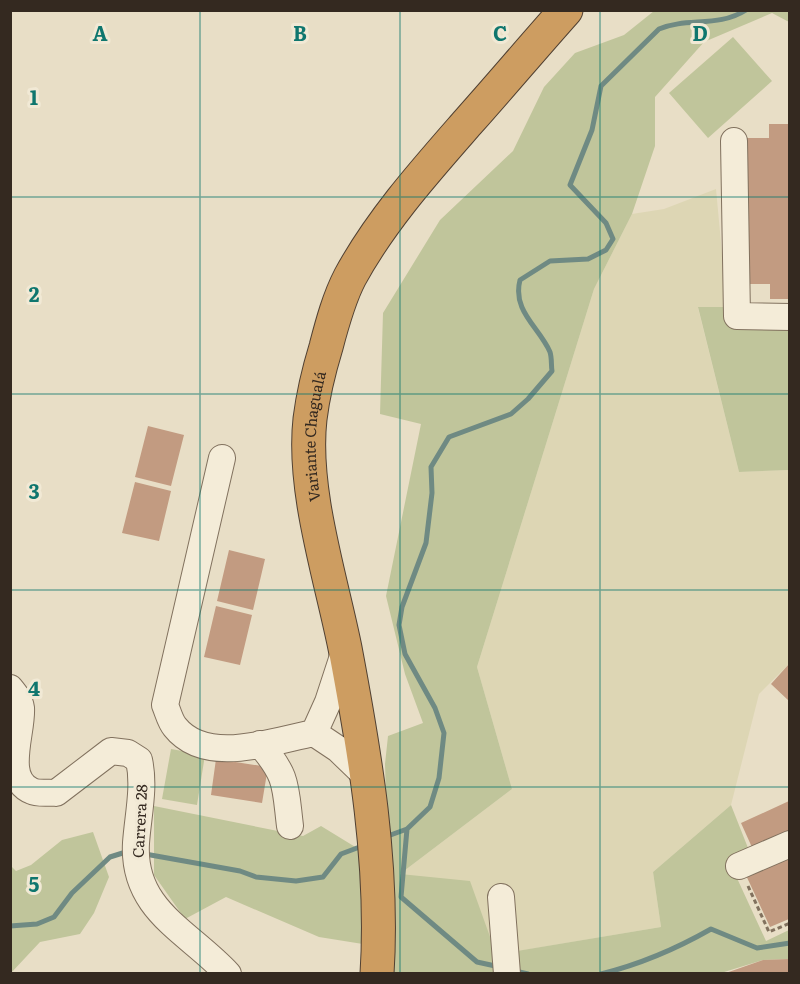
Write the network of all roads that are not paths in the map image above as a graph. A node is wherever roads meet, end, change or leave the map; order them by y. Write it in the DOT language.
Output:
graph roads {
  1 [pos="566,10"];
  2 [pos="734,141"];
  3 [pos="789,317"];
  4 [pos="222,458"];
  5 [pos="345,649"];
  6 [pos="10,688"];
  7 [pos="314,733"];
  8 [pos="260,744"];
  9 [pos="368,789"];
  10 [pos="290,826"];
  11 [pos="789,844"];
  12 [pos="739,866"];
  13 [pos="501,897"];
  14 [pos="228,974"];
  15 [pos="377,974"];
  16 [pos="507,974"];
  1 -- 5 [label="highway, Variante Chagualá"];
  2 -- 3 [label="street"];
  4 -- 8 [label="street"];
  5 -- 7 [label="street"];
  5 -- 9 [label="highway, Variante Chagualá"];
  6 -- 14 [label="street, Carrera 28"];
  7 -- 8 [label="street"];
  7 -- 9 [label="street"];
  8 -- 10 [label="street"];
  9 -- 15 [label="highway, Variante Chagualá"];
  11 -- 12 [label="street"];
  13 -- 16 [label="street"];
}
